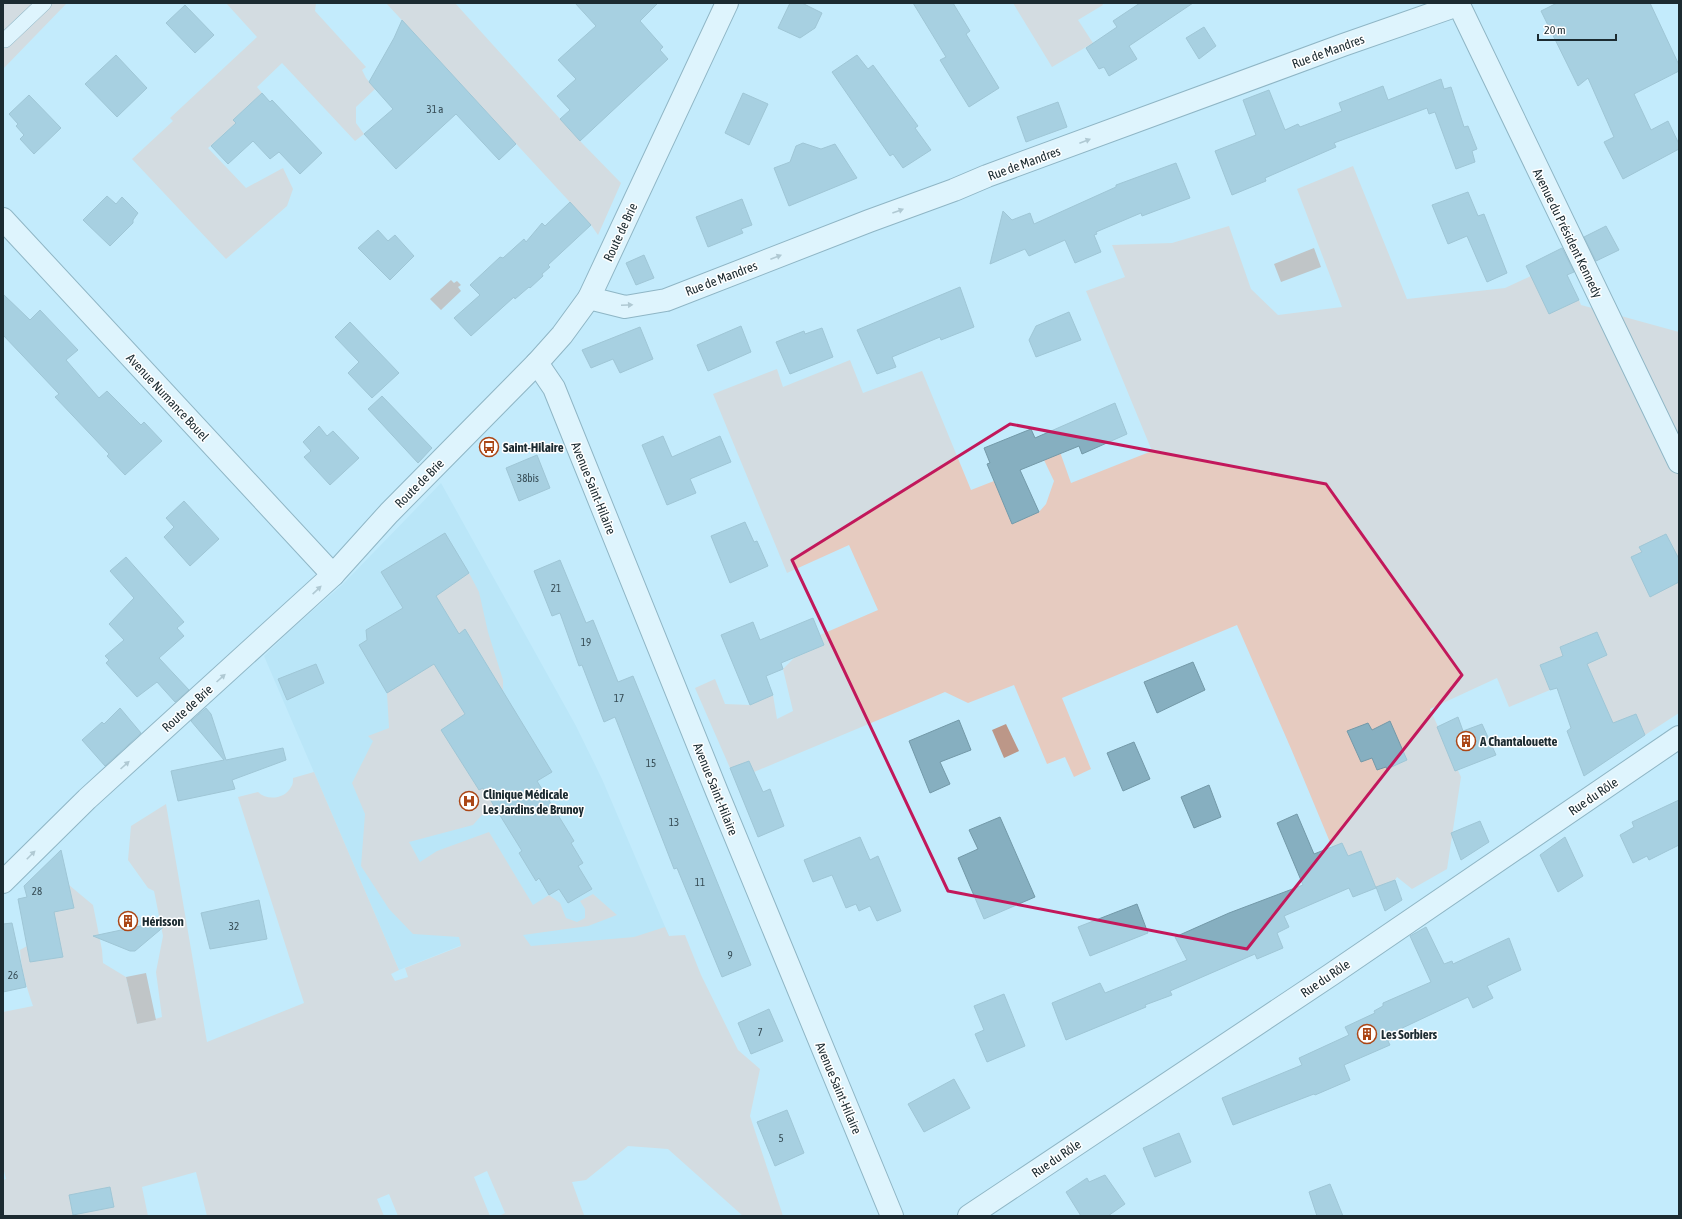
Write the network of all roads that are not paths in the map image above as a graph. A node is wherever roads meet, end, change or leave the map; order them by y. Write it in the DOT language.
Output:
graph roads {
  1 [pos="44,3"];
  2 [pos="727,3"];
  3 [pos="1458,3"];
  4 [pos="8,43"];
  5 [pos="3,219"];
  6 [pos="589,298"];
  7 [pos="537,363"];
  8 [pos="1679,462"];
  9 [pos="333,575"];
  10 [pos="1679,737"];
  11 [pos="3,882"];
  12 [pos="892,1216"];
  13 [pos="969,1216"];
  1 -- 4 [label="lane"];
  2 -- 6 [label="street, Route de Brie"];
  6 -- 3 [label="street, Rue de Mandres, one-way"];
  3 -- 8 [label="street, Avenue du Président Kennedy"];
  5 -- 9 [label="street, Avenue Numance Bouel"];
  6 -- 7 [label="street, Route de Brie"];
  7 -- 9 [label="street, Route de Brie"];
  7 -- 12 [label="street, Avenue Saint-Hilaire"];
  11 -- 9 [label="street, Route de Brie, one-way"];
  10 -- 13 [label="street, Rue du Rôle"];
}
